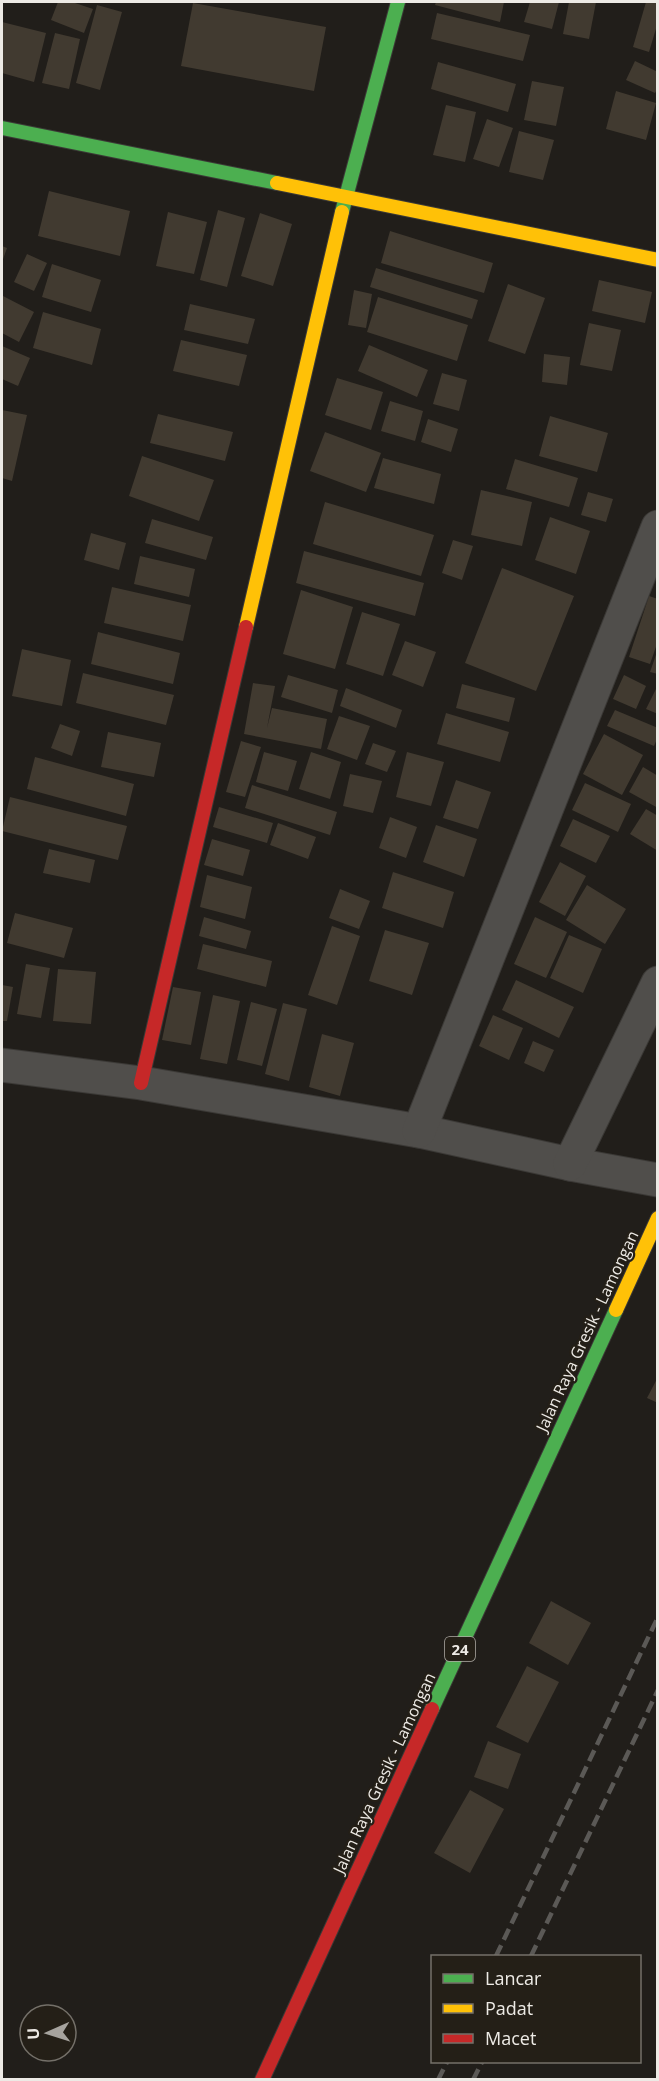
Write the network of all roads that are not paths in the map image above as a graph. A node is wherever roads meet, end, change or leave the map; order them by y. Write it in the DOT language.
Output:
graph roads {
  1 [pos="398,2"];
  2 [pos="2,128"];
  3 [pos="346,196"];
  4 [pos="657,260"];
  5 [pos="657,527"];
  6 [pos="657,983"];
  7 [pos="2,1065"];
  8 [pos="141,1083"];
  9 [pos="419,1131"];
  10 [pos="570,1164"];
  11 [pos="657,1180"];
  12 [pos="657,1218"];
  13 [pos="262,2079"];
  1 -- 3 [label="main road"];
  2 -- 3 [label="main road"];
  3 -- 4 [label="main road"];
  3 -- 8 [label="main road"];
  5 -- 9 [label="street"];
  6 -- 10 [label="street"];
  7 -- 8 [label="street"];
  8 -- 9 [label="street"];
  9 -- 10 [label="street"];
  10 -- 11 [label="street"];
  12 -- 13 [label="main road, Jalan Raya Gresik - Lamongan / 24"];
}
